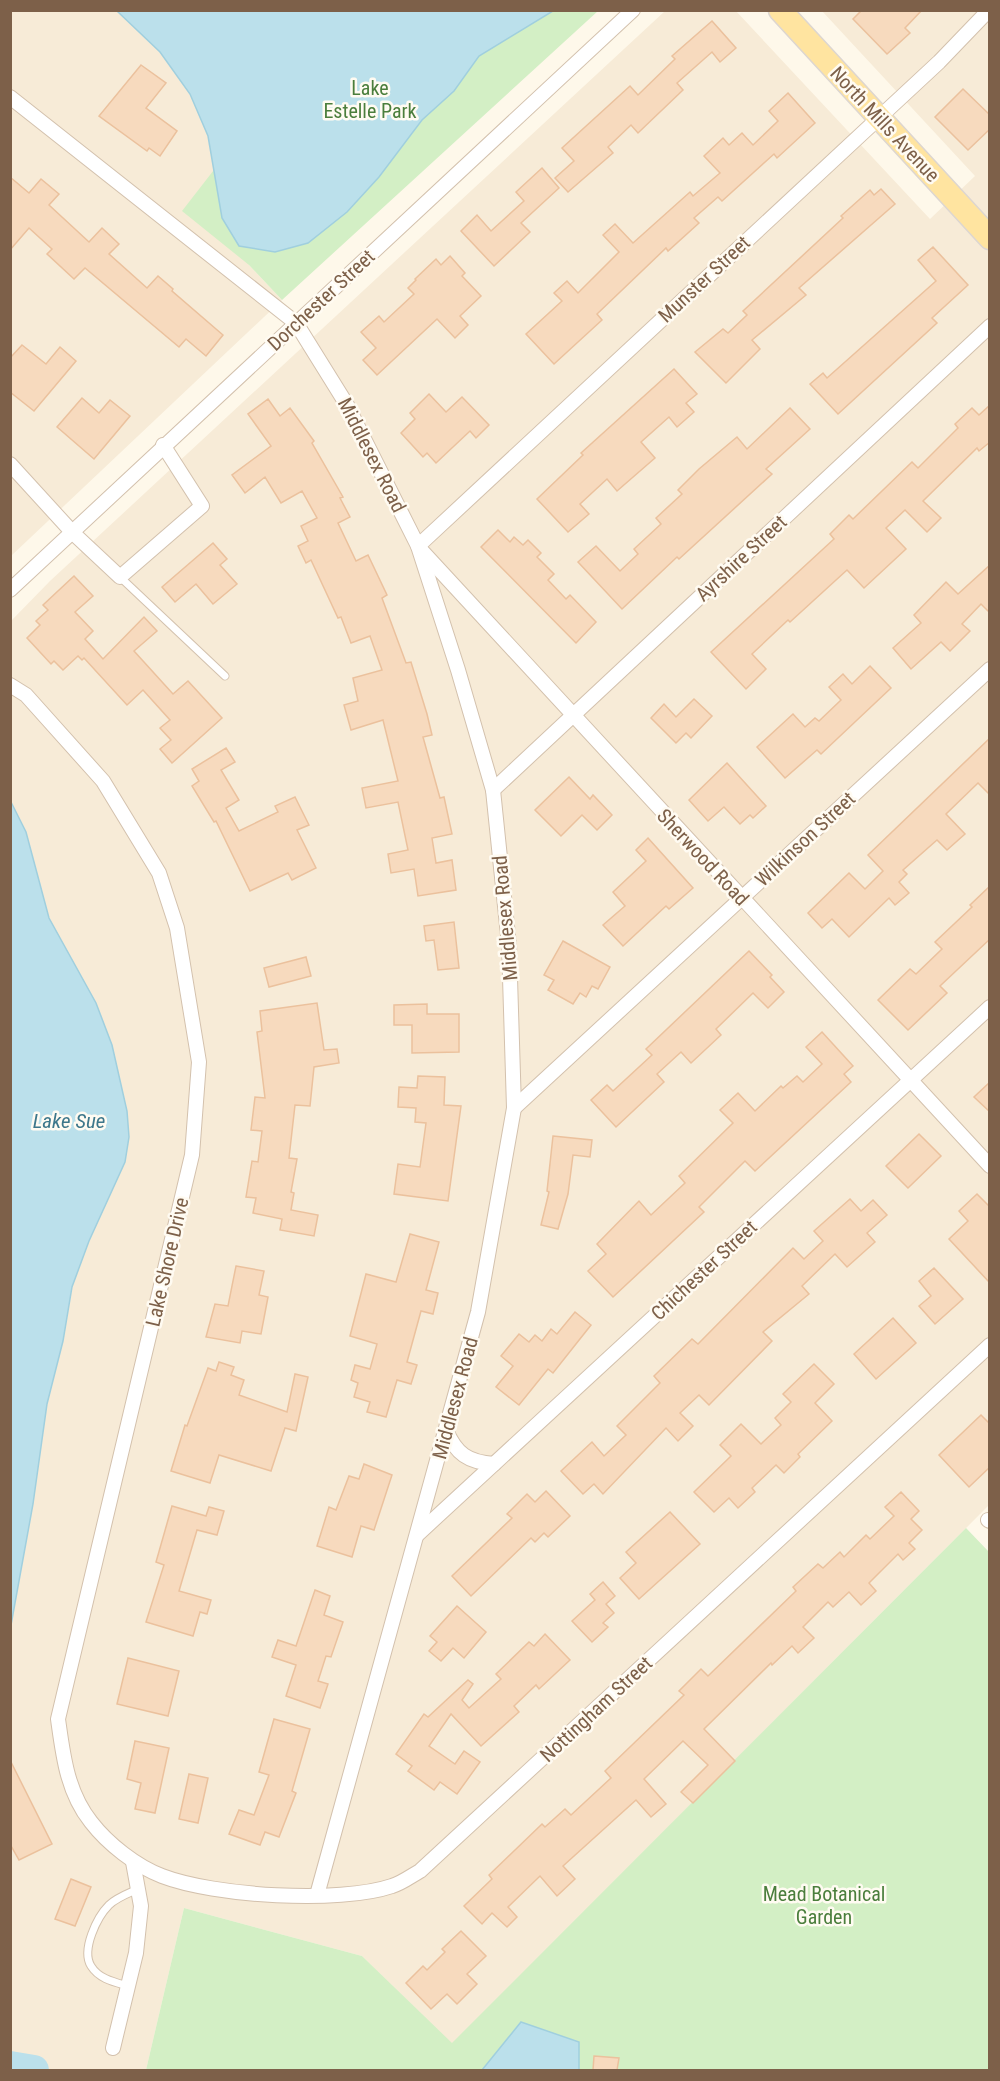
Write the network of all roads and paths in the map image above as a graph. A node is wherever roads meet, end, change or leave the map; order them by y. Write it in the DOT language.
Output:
graph roads {
  1 [pos="633,10"];
  2 [pos="780,10"];
  3 [pos="989,10"];
  4 [pos="10,97"];
  5 [pos="879,117"];
  6 [pos="990,238"];
  7 [pos="296,323"];
  8 [pos="990,326"];
  9 [pos="164,445"];
  10 [pos="10,464"];
  11 [pos="73,533"];
  12 [pos="418,546"];
  13 [pos="120,577"];
  14 [pos="10,590"];
  15 [pos="990,669"];
  16 [pos="225,676"];
  17 [pos="10,685"];
  18 [pos="572,716"];
  19 [pos="493,790"];
  20 [pos="741,898"];
  21 [pos="990,1007"];
  22 [pos="910,1080"];
  23 [pos="514,1108"];
  24 [pos="990,1167"];
  25 [pos="990,1345"];
  26 [pos="446,1430"];
  27 [pos="494,1464"];
  28 [pos="418,1534"];
  29 [pos="133,1862"];
  30 [pos="138,1889"];
  31 [pos="317,1895"];
  32 [pos="128,1986"];
  33 [pos="112,2048"];
  1 -- 7 [label="street, Dorchester Street"];
  2 -- 5 [label="main road, North Mills Avenue"];
  3 -- 5 [label="street, Munster Street"];
  4 -- 7 [label="street, Middlesex Road"];
  5 -- 6 [label="main road, North Mills Avenue"];
  5 -- 12 [label="street, Munster Street"];
  7 -- 9 [label="street, Dorchester Street"];
  7 -- 12 [label="street, Middlesex Road"];
  8 -- 18 [label="street, Ayrshire Street"];
  9 -- 11 [label="street, Dorchester Street"];
  9 -- 13 [label="street"];
  10 -- 11 [label="street"];
  11 -- 13 [label="street"];
  11 -- 14 [label="street, Dorchester Street"];
  12 -- 18 [label="street, Sherwood Road"];
  12 -- 19 [label="street, Middlesex Road"];
  13 -- 16 [label="lane"];
  15 -- 20 [label="street, Wilkinson Street"];
  17 -- 29 [label="street, Lake Shore Drive"];
  18 -- 19 [label="street, Ayrshire Street"];
  18 -- 20 [label="street, Sherwood Road"];
  19 -- 23 [label="street, Middlesex Road"];
  20 -- 22 [label="street, Sherwood Road"];
  20 -- 23 [label="street, Wilkinson Street"];
  21 -- 22 [label="street, Chichester Street"];
  22 -- 24 [label="street, Sherwood Road"];
  22 -- 27 [label="street, Chichester Street"];
  23 -- 26 [label="street, Middlesex Road"];
  25 -- 31 [label="street, Nottingham Street"];
  26 -- 27 [label="street"];
  26 -- 28 [label="street, Middlesex Road"];
  27 -- 28 [label="street, Chichester Street"];
  28 -- 31 [label="street, Middlesex Road"];
  29 -- 30 [label="street"];
  29 -- 31 [label="street, Nottingham Street"];
  30 -- 32 [label="street"];
  30 -- 32 [label="lane"];
  32 -- 33 [label="street"];
}
